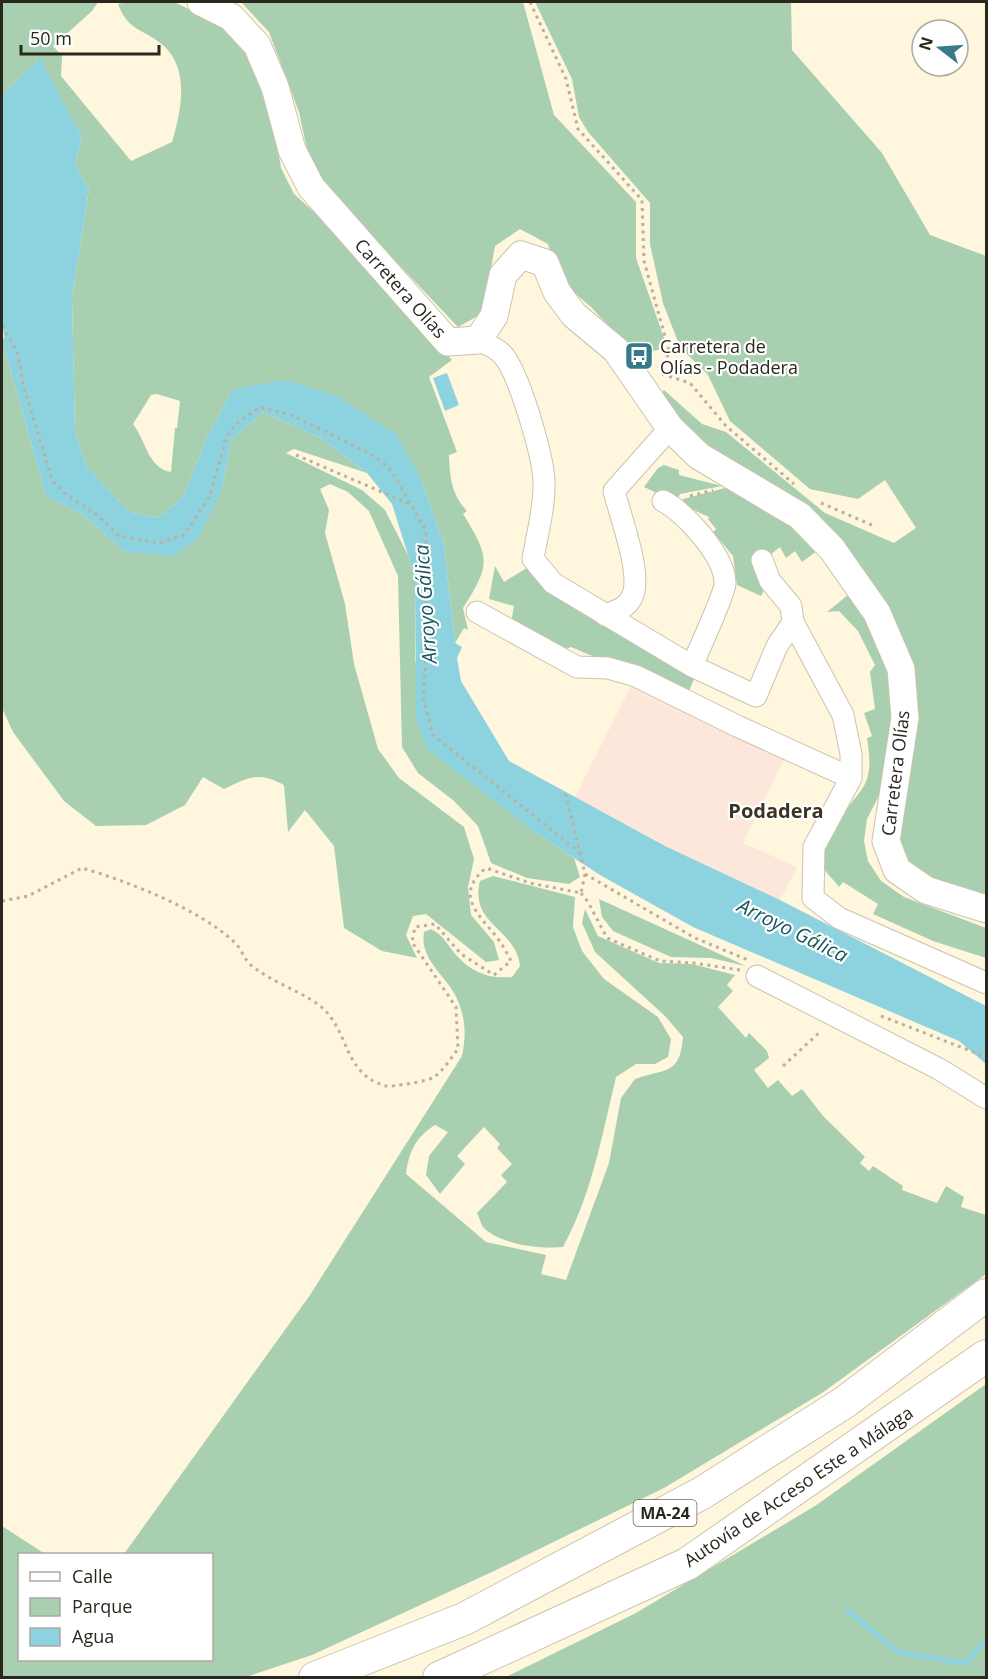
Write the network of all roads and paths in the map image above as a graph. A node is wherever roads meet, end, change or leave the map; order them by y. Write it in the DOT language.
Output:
graph roads {
  1 [pos="201,2"];
  2 [pos="530,2"];
  3 [pos="2,326"];
  4 [pos="478,340"];
  5 [pos="654,383"];
  6 [pos="670,428"];
  7 [pos="296,455"];
  8 [pos="738,479"];
  9 [pos="801,491"];
  10 [pos="820,503"];
  11 [pos="412,505"];
  12 [pos="671,505"];
  13 [pos="874,526"];
  14 [pos="762,560"];
  15 [pos="477,612"];
  16 [pos="606,615"];
  17 [pos="793,622"];
  18 [pos="692,666"];
  19 [pos="851,778"];
  20 [pos="565,791"];
  21 [pos="580,852"];
  22 [pos="581,893"];
  23 [pos="2,901"];
  24 [pos="987,909"];
  25 [pos="962,972"];
  26 [pos="987,975"];
  27 [pos="757,976"];
  28 [pos="987,983"];
  29 [pos="836,1017"];
  30 [pos="972,1052"];
  31 [pos="987,1057"];
  32 [pos="783,1066"];
  33 [pos="987,1098"];
  34 [pos="987,1295"];
  35 [pos="987,1356"];
  36 [pos="315,1677"];
  37 [pos="439,1677"];
  1 -- 4 [label="main road, Carretera Olías"];
  2 -- 5 [label="path"];
  3 -- 11 [label="path"];
  4 -- 5 [label="main road, Carretera Olías"];
  4 -- 16 [label="street"];
  5 -- 6 [label="main road, Carretera Olías"];
  5 -- 9 [label="path"];
  6 -- 8 [label="main road, Carretera Olías"];
  6 -- 16 [label="street"];
  7 -- 11 [label="path"];
  8 -- 12 [label="path"];
  8 -- 24 [label="main road, Carretera Olías"];
  10 -- 13 [label="path"];
  11 -- 21 [label="path"];
  12 -- 18 [label="street"];
  14 -- 17 [label="street"];
  15 -- 19 [label="street"];
  16 -- 18 [label="street"];
  17 -- 18 [label="street"];
  17 -- 19 [label="street"];
  19 -- 25 [label="street"];
  20 -- 21 [label="path"];
  21 -- 22 [label="path"];
  22 -- 23 [label="path"];
  22 -- 27 [label="path"];
  25 -- 26 [label="street"];
  25 -- 28 [label="street"];
  27 -- 29 [label="street"];
  29 -- 32 [label="path"];
  29 -- 33 [label="street"];
  30 -- 31 [label="path"];
  34 -- 36 [label="highway, MA-24"];
  35 -- 37 [label="highway, Autovía de Acceso Este a Málaga / MA-24"];
}
